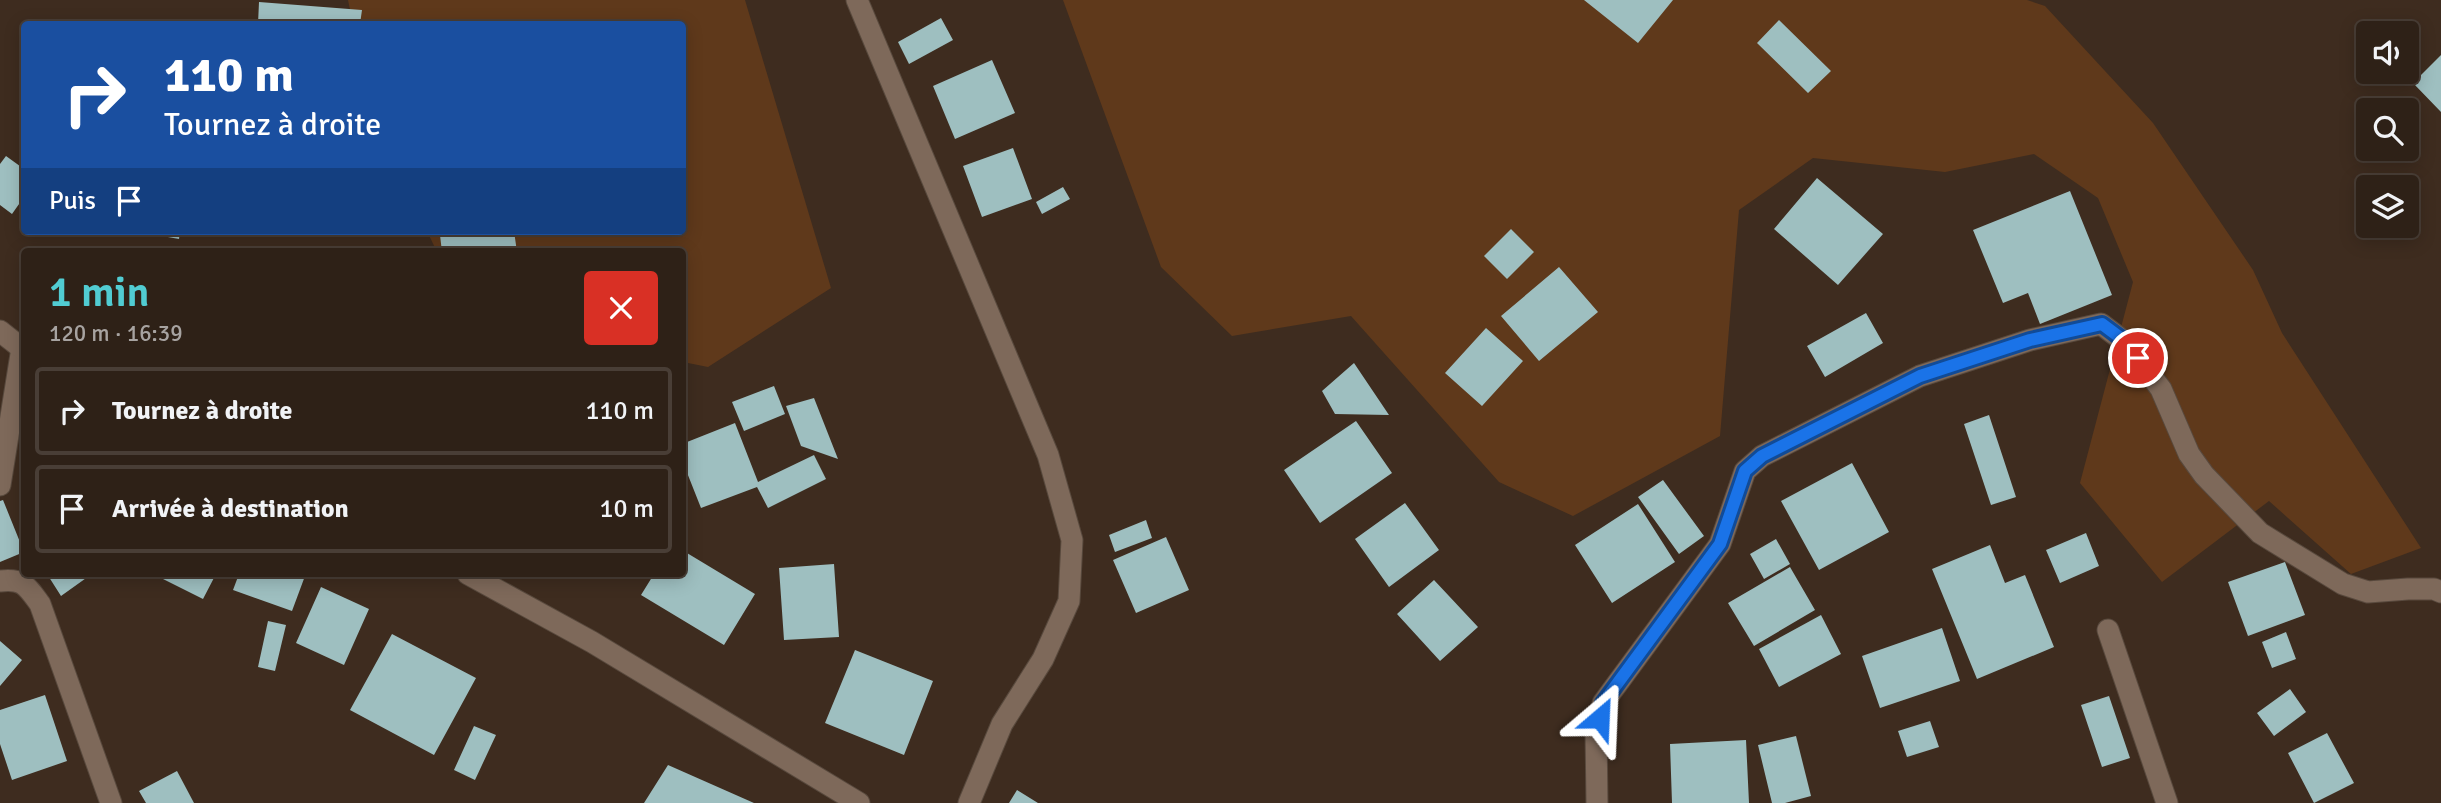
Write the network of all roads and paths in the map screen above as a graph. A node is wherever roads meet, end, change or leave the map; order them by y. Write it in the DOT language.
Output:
graph roads {
  1 [pos="857,0"];
  2 [pos="0,331"];
  3 [pos="21,347"];
  4 [pos="21,361"];
  5 [pos="0,485"];
  6 [pos="473,577"];
  7 [pos="0,581"];
  8 [pos="2441,592"];
  9 [pos="2108,630"];
  10 [pos="111,803"];
  11 [pos="859,803"];
  12 [pos="970,803"];
  13 [pos="1597,803"];
  14 [pos="2167,803"];
  1 -- 12 [label="street"];
  2 -- 3 [label="street"];
  4 -- 5 [label="street"];
  6 -- 11 [label="street"];
  7 -- 10 [label="street"];
  8 -- 13 [label="street"];
  9 -- 14 [label="street"];
}
